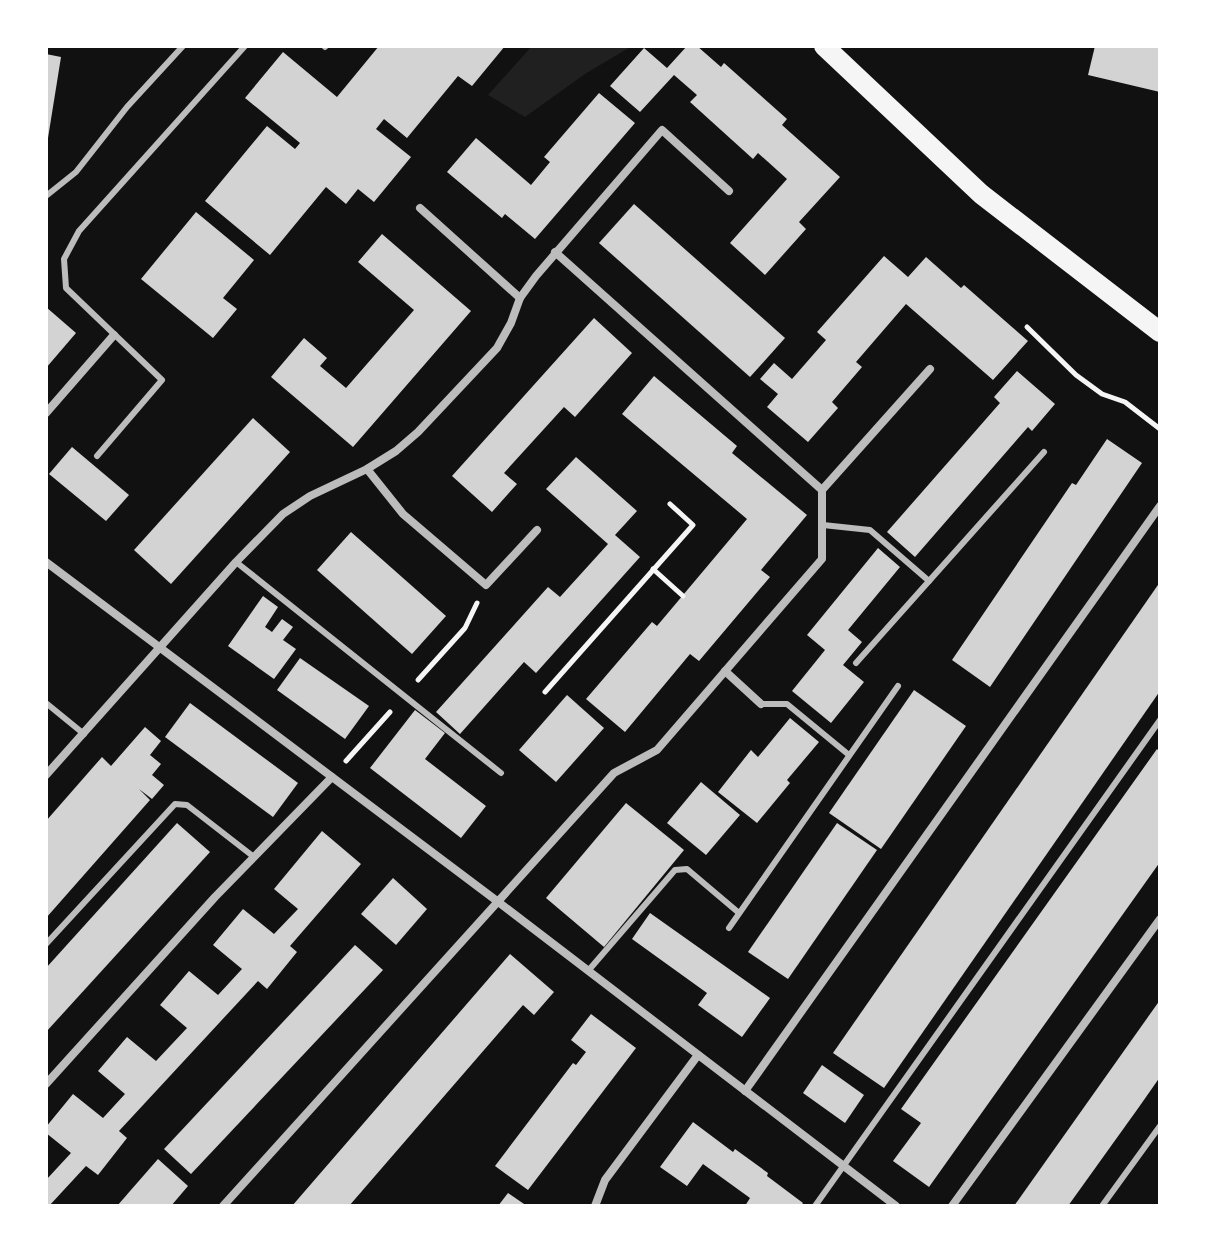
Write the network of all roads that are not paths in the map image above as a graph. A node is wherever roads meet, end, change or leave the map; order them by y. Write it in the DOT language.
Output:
graph roads {
  1 [pos="183,46"];
  2 [pos="245,46"];
  3 [pos="824,46"];
  4 [pos="729,191"];
  5 [pos="46,196"];
  6 [pos="420,208"];
  7 [pos="555,252"];
  8 [pos="520,298"];
  9 [pos="1160,332"];
  10 [pos="114,335"];
  11 [pos="930,369"];
  12 [pos="46,413"];
  13 [pos="1044,452"];
  14 [pos="97,456"];
  15 [pos="367,469"];
  16 [pos="822,490"];
  17 [pos="1160,506"];
  18 [pos="823,525"];
  19 [pos="537,530"];
  20 [pos="46,562"];
  21 [pos="236,562"];
  22 [pos="929,581"];
  23 [pos="160,647"];
  24 [pos="856,663"];
  25 [pos="725,671"];
  26 [pos="898,686"];
  27 [pos="46,703"];
  28 [pos="761,704"];
  29 [pos="1160,720"];
  30 [pos="84,734"];
  31 [pos="849,755"];
  32 [pos="501,773"];
  33 [pos="46,775"];
  34 [pos="332,777"];
  35 [pos="254,857"];
  36 [pos="497,901"];
  37 [pos="739,913"];
  38 [pos="1160,919"];
  39 [pos="729,928"];
  40 [pos="46,944"];
  41 [pos="588,971"];
  42 [pos="698,1055"];
  43 [pos="46,1084"];
  44 [pos="745,1091"];
  45 [pos="1160,1126"];
  46 [pos="843,1166"];
  47 [pos="223,1206"];
  48 [pos="595,1206"];
  49 [pos="815,1206"];
  50 [pos="896,1206"];
  51 [pos="952,1206"];
  52 [pos="1102,1206"];
  1 -- 5 [label="lane"];
  2 -- 10 [label="lane"];
  3 -- 9 [label="main road"];
  4 -- 7 [label="street"];
  6 -- 8 [label="street"];
  7 -- 8 [label="street"];
  7 -- 16 [label="street"];
  8 -- 15 [label="street"];
  10 -- 12 [label="street"];
  10 -- 14 [label="lane"];
  11 -- 16 [label="street"];
  13 -- 22 [label="lane"];
  15 -- 19 [label="street"];
  15 -- 21 [label="street"];
  16 -- 18 [label="street"];
  17 -- 44 [label="street"];
  18 -- 22 [label="lane"];
  18 -- 25 [label="street"];
  20 -- 23 [label="street"];
  21 -- 23 [label="street"];
  21 -- 32 [label="lane"];
  22 -- 24 [label="lane"];
  23 -- 30 [label="street"];
  23 -- 34 [label="street"];
  25 -- 28 [label="street"];
  25 -- 36 [label="street"];
  26 -- 31 [label="lane"];
  27 -- 30 [label="lane"];
  28 -- 31 [label="lane"];
  29 -- 46 [label="lane"];
  30 -- 33 [label="street"];
  31 -- 37 [label="lane"];
  34 -- 35 [label="street"];
  34 -- 36 [label="street"];
  35 -- 40 [label="lane"];
  35 -- 43 [label="street"];
  36 -- 41 [label="street"];
  36 -- 47 [label="street"];
  37 -- 39 [label="lane"];
  37 -- 41 [label="lane"];
  38 -- 51 [label="street"];
  41 -- 42 [label="street"];
  42 -- 44 [label="street"];
  42 -- 48 [label="street"];
  44 -- 46 [label="street"];
  45 -- 52 [label="lane"];
  46 -- 49 [label="lane"];
  46 -- 50 [label="street"];
}
